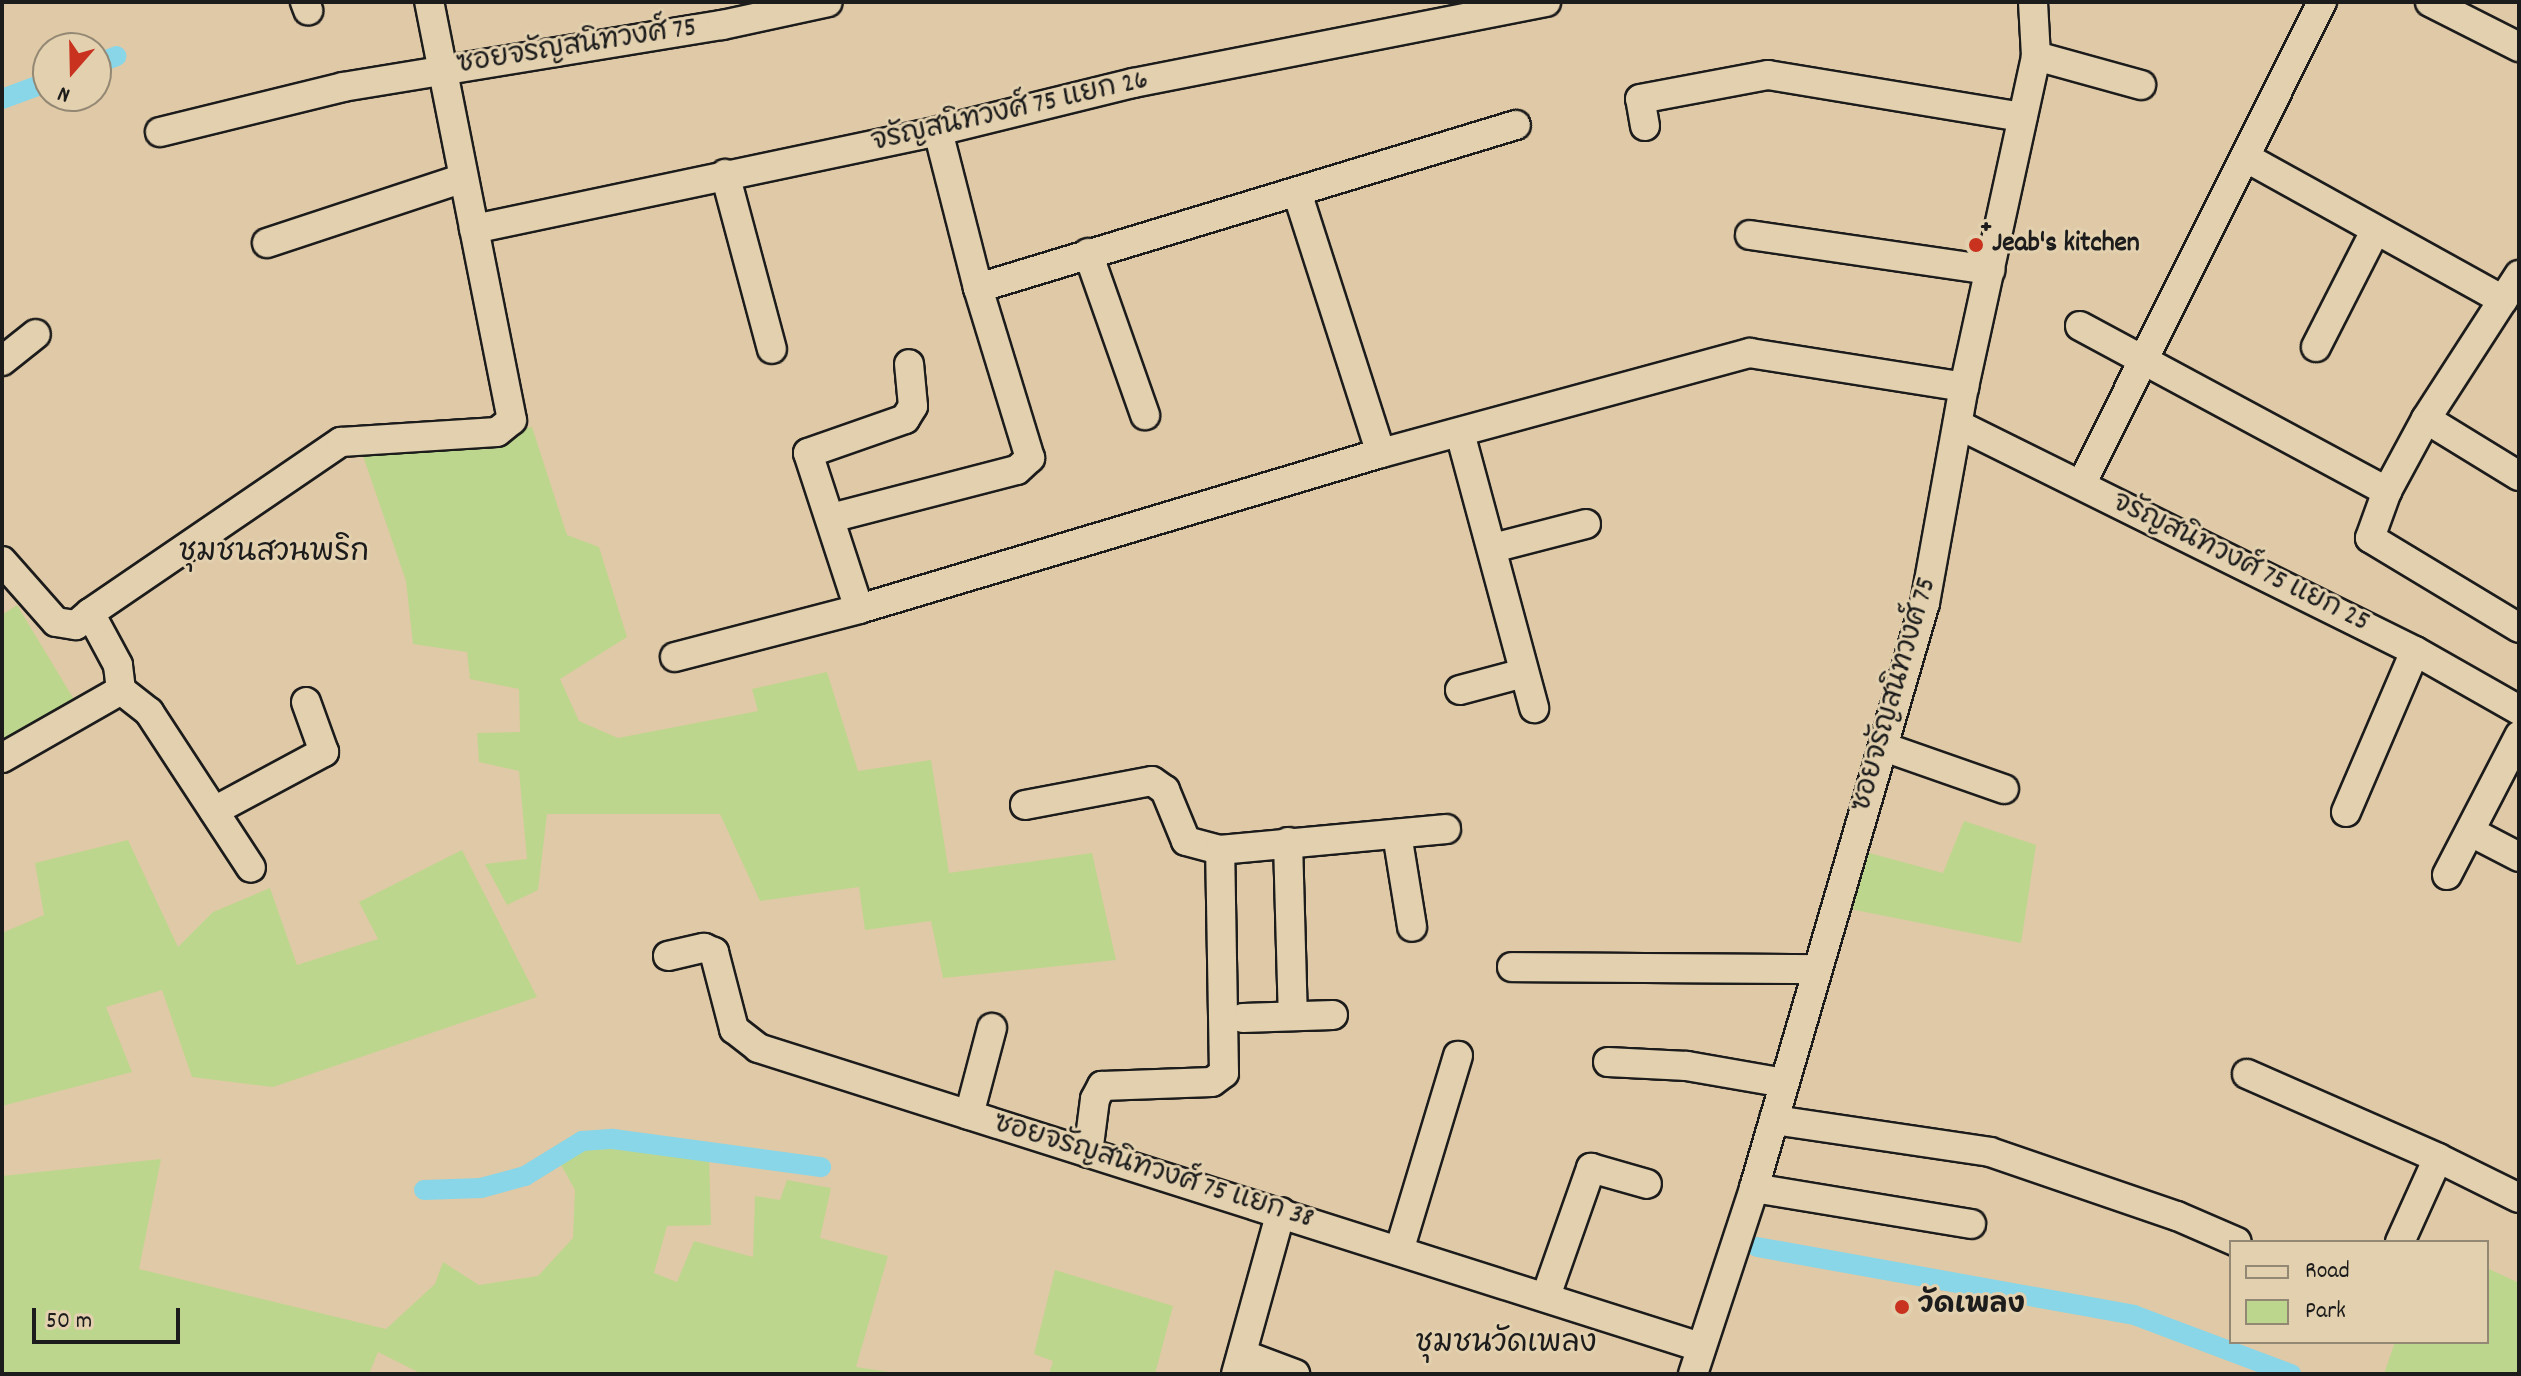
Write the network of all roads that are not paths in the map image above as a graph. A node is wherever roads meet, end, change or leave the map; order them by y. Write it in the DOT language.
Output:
graph roads {
  1 [pos="429,2"];
  2 [pos="828,2"];
  3 [pos="1546,2"];
  4 [pos="2033,2"];
  5 [pos="2322,2"];
  6 [pos="2430,2"];
  7 [pos="2519,47"];
  8 [pos="2036,56"];
  9 [pos="439,69"];
  10 [pos="2141,85"];
  11 [pos="2023,117"];
  12 [pos="1516,125"];
  13 [pos="1645,126"];
  14 [pos="938,131"];
  15 [pos="160,132"];
  16 [pos="2245,157"];
  17 [pos="725,174"];
  18 [pos="463,178"];
  19 [pos="1297,192"];
  20 [pos="474,229"];
  21 [pos="2374,233"];
  22 [pos="1750,235"];
  23 [pos="267,243"];
  24 [pos="1088,253"];
  25 [pos="1990,270"];
  26 [pos="2519,275"];
  27 [pos="978,288"];
  28 [pos="2503,300"];
  29 [pos="2080,326"];
  30 [pos="36,334"];
  31 [pos="2316,347"];
  32 [pos="772,349"];
  33 [pos="2,361"];
  34 [pos="2144,362"];
  35 [pos="909,364"];
  36 [pos="1964,387"];
  37 [pos="1145,415"];
  38 [pos="2426,419"];
  39 [pos="1959,425"];
  40 [pos="1460,433"];
  41 [pos="1381,453"];
  42 [pos="2519,476"];
  43 [pos="2081,485"];
  44 [pos="2387,491"];
  45 [pos="831,518"];
  46 [pos="1586,524"];
  47 [pos="1493,548"];
  48 [pos="2,561"];
  49 [pos="859,609"];
  50 [pos="90,613"];
  51 [pos="2519,628"];
  52 [pos="2415,651"];
  53 [pos="675,657"];
  54 [pos="1524,673"];
  55 [pos="121,690"];
  56 [pos="1460,690"];
  57 [pos="306,702"];
  58 [pos="1534,708"];
  59 [pos="2519,710"];
  60 [pos="2519,736"];
  61 [pos="1884,747"];
  62 [pos="2,758"];
  63 [pos="2004,789"];
  64 [pos="1025,805"];
  65 [pos="214,811"];
  66 [pos="2346,812"];
  67 [pos="1446,829"];
  68 [pos="2471,832"];
  69 [pos="1397,834"];
  70 [pos="1288,842"];
  71 [pos="1220,850"];
  72 [pos="2519,857"];
  73 [pos="251,868"];
  74 [pos="2447,875"];
  75 [pos="1412,927"];
  76 [pos="668,956"];
  77 [pos="1512,967"];
  78 [pos="1815,969"];
  79 [pos="1333,1015"];
  80 [pos="1293,1016"];
  81 [pos="1243,1018"];
  82 [pos="992,1028"];
  83 [pos="1458,1056"];
  84 [pos="1608,1062"];
  85 [pos="2247,1074"];
  86 [pos="1784,1083"];
  87 [pos="969,1115"];
  88 [pos="1774,1120"];
  89 [pos="1088,1153"];
  90 [pos="2438,1158"];
  91 [pos="1647,1184"];
  92 [pos="1754,1188"];
  93 [pos="2519,1198"];
  94 [pos="1281,1212"];
  95 [pos="1971,1224"];
  96 [pos="2232,1240"];
  97 [pos="2401,1240"];
  98 [pos="1399,1251"];
  99 [pos="1546,1296"];
  100 [pos="1700,1347"];
  101 [pos="1239,1364"];
  102 [pos="1295,1374"];
  103 [pos="1693,1374"];
  1 -- 9 [label="street, ซอยจรัญสนิทวงศ์ 75"];
  2 -- 9 [label="street, ซอยจรัญสนิทวงศ์ 75"];
  3 -- 14 [label="street, จรัญสนิทวงศ์ 75 แยก 26"];
  4 -- 8 [label="street, ซอยจรัญสนิทวงศ์ 75"];
  5 -- 16 [label="street"];
  6 -- 7 [label="street"];
  8 -- 10 [label="street"];
  8 -- 11 [label="street, ซอยจรัญสนิทวงศ์ 75"];
  9 -- 15 [label="street"];
  9 -- 18 [label="street"];
  11 -- 13 [label="street"];
  11 -- 25 [label="street, ซอยจรัญสนิทวงศ์ 75"];
  12 -- 19 [label="street"];
  14 -- 17 [label="street, จรัญสนิทวงศ์ 75 แยก 26"];
  14 -- 27 [label="street"];
  16 -- 21 [label="street"];
  16 -- 34 [label="street"];
  17 -- 20 [label="street, จรัญสนิทวงศ์ 75 แยก 26"];
  17 -- 32 [label="street"];
  18 -- 20 [label="street"];
  18 -- 23 [label="street"];
  19 -- 24 [label="street"];
  19 -- 41 [label="street"];
  20 -- 50 [label="street"];
  21 -- 28 [label="street"];
  21 -- 31 [label="street"];
  22 -- 25 [label="street"];
  24 -- 27 [label="street"];
  24 -- 37 [label="street"];
  25 -- 36 [label="street, ซอยจรัญสนิทวงศ์ 75"];
  26 -- 28 [label="street"];
  27 -- 45 [label="street"];
  28 -- 38 [label="street"];
  29 -- 34 [label="street"];
  30 -- 33 [label="street"];
  34 -- 43 [label="street"];
  34 -- 44 [label="street"];
  35 -- 45 [label="street"];
  36 -- 39 [label="street, ซอยจรัญสนิทวงศ์ 75"];
  36 -- 40 [label="street"];
  38 -- 42 [label="street"];
  38 -- 44 [label="street"];
  39 -- 43 [label="street, จรัญสนิทวงศ์ 75 แยก 25"];
  39 -- 61 [label="street, ซอยจรัญสนิทวงศ์ 75"];
  40 -- 41 [label="street"];
  40 -- 47 [label="street"];
  41 -- 49 [label="street"];
  43 -- 52 [label="street, จรัญสนิทวงศ์ 75 แยก 25"];
  44 -- 51 [label="street"];
  45 -- 49 [label="street"];
  46 -- 47 [label="street"];
  47 -- 54 [label="street"];
  48 -- 50 [label="street"];
  49 -- 53 [label="street"];
  50 -- 55 [label="street"];
  52 -- 59 [label="street, จรัญสนิทวงศ์ 75 แยก 25"];
  52 -- 66 [label="street"];
  54 -- 56 [label="street"];
  54 -- 58 [label="street"];
  55 -- 62 [label="street"];
  55 -- 65 [label="street"];
  57 -- 65 [label="street"];
  60 -- 68 [label="street"];
  61 -- 63 [label="street"];
  61 -- 78 [label="street, ซอยจรัญสนิทวงศ์ 75"];
  64 -- 71 [label="street"];
  65 -- 73 [label="street"];
  67 -- 69 [label="street"];
  68 -- 72 [label="street"];
  68 -- 74 [label="street"];
  69 -- 70 [label="street"];
  69 -- 75 [label="street"];
  70 -- 71 [label="street"];
  70 -- 80 [label="street"];
  71 -- 89 [label="street"];
  76 -- 87 [label="street, ซอยจรัญสนิทวงศ์ 75 แยก 38"];
  77 -- 78 [label="street"];
  78 -- 86 [label="street, ซอยจรัญสนิทวงศ์ 75"];
  79 -- 80 [label="street"];
  80 -- 81 [label="street"];
  82 -- 87 [label="street"];
  83 -- 98 [label="street"];
  84 -- 86 [label="street"];
  85 -- 90 [label="street"];
  86 -- 88 [label="street, ซอยจรัญสนิทวงศ์ 75"];
  87 -- 89 [label="street, ซอยจรัญสนิทวงศ์ 75 แยก 38"];
  88 -- 92 [label="street, ซอยจรัญสนิทวงศ์ 75"];
  88 -- 96 [label="street"];
  89 -- 94 [label="street, ซอยจรัญสนิทวงศ์ 75 แยก 38"];
  90 -- 93 [label="street"];
  90 -- 97 [label="street"];
  91 -- 99 [label="street"];
  92 -- 95 [label="street"];
  92 -- 100 [label="street, ซอยจรัญสนิทวงศ์ 75"];
  94 -- 98 [label="street, ซอยจรัญสนิทวงศ์ 75 แยก 38"];
  94 -- 101 [label="street"];
  98 -- 99 [label="street, ซอยจรัญสนิทวงศ์ 75 แยก 38"];
  99 -- 100 [label="street, ซอยจรัญสนิทวงศ์ 75 แยก 38"];
  100 -- 103 [label="street, ซอยจรัญสนิทวงศ์ 75"];
  101 -- 102 [label="street"];
}
